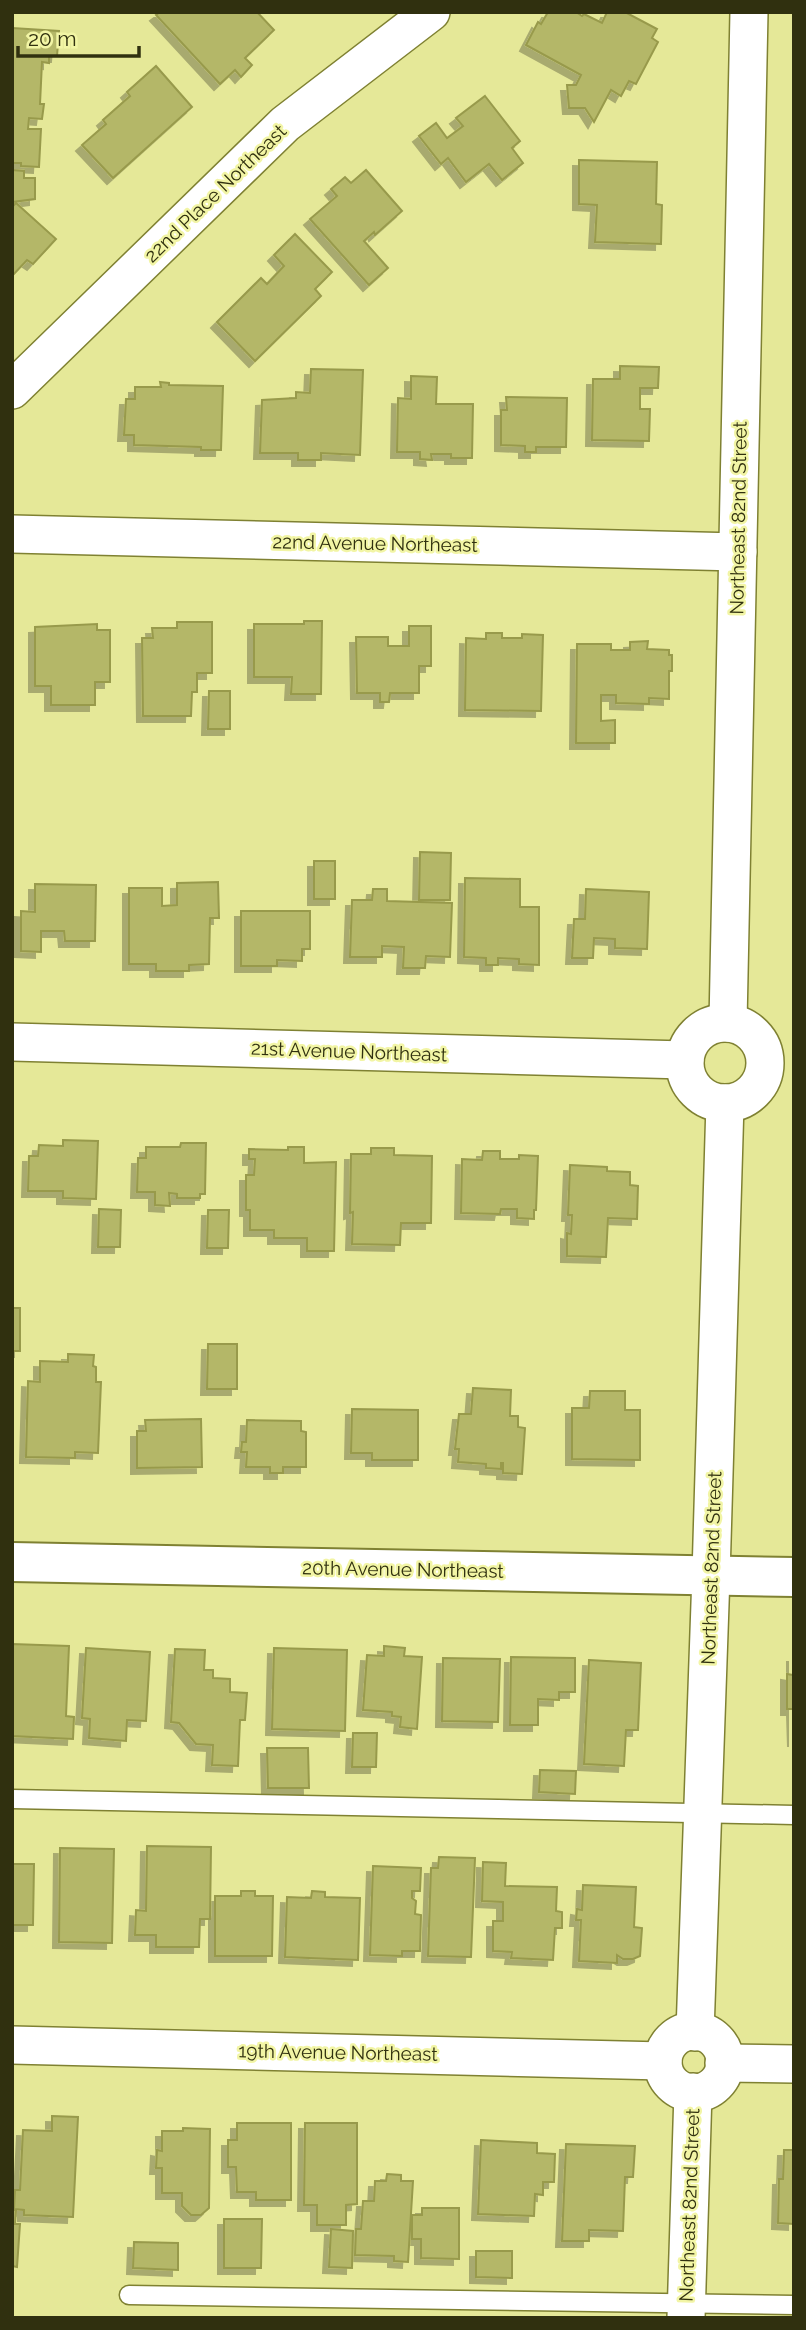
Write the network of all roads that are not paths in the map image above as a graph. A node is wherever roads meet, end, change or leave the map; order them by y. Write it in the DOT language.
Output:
graph roads {
  1 [pos="431,12"];
  2 [pos="749,12"];
  3 [pos="12,390"];
  4 [pos="12,534"];
  5 [pos="738,552"];
  6 [pos="728,1023"];
  7 [pos="12,1042"];
  8 [pos="685,1060"];
  9 [pos="780,1063"];
  10 [pos="725,1103"];
  11 [pos="12,1562"];
  12 [pos="711,1575"];
  13 [pos="794,1577"];
  14 [pos="12,1799"];
  15 [pos="703,1814"];
  16 [pos="794,1815"];
  17 [pos="695,2032"];
  18 [pos="12,2045"];
  19 [pos="663,2061"];
  20 [pos="724,2063"];
  21 [pos="794,2064"];
  22 [pos="693,2092"];
  23 [pos="129,2295"];
  24 [pos="794,2305"];
  25 [pos="686,2310"];
  1 -- 3 [label="street, 22nd Place Northeast"];
  2 -- 5 [label="street, Northeast 82nd Street"];
  4 -- 5 [label="street, 22nd Avenue Northeast"];
  5 -- 6 [label="street, Northeast 82nd Street"];
  6 -- 8 [label="street"];
  6 -- 9 [label="street"];
  7 -- 8 [label="street, 21st Avenue Northeast"];
  8 -- 10 [label="street"];
  9 -- 10 [label="street"];
  10 -- 12 [label="street, Northeast 82nd Street"];
  11 -- 12 [label="street, 20th Avenue Northeast"];
  12 -- 13 [label="street, 20th Avenue Northeast"];
  12 -- 15 [label="street, Northeast 82nd Street"];
  14 -- 15 [label="lane"];
  15 -- 16 [label="lane"];
  15 -- 17 [label="street, Northeast 82nd Street"];
  17 -- 19 [label="street"];
  17 -- 20 [label="street"];
  18 -- 19 [label="street, 19th Avenue Northeast"];
  19 -- 22 [label="street"];
  20 -- 21 [label="street"];
  20 -- 22 [label="street"];
  22 -- 25 [label="street, Northeast 82nd Street"];
  23 -- 25 [label="lane"];
  24 -- 25 [label="lane"];
}
